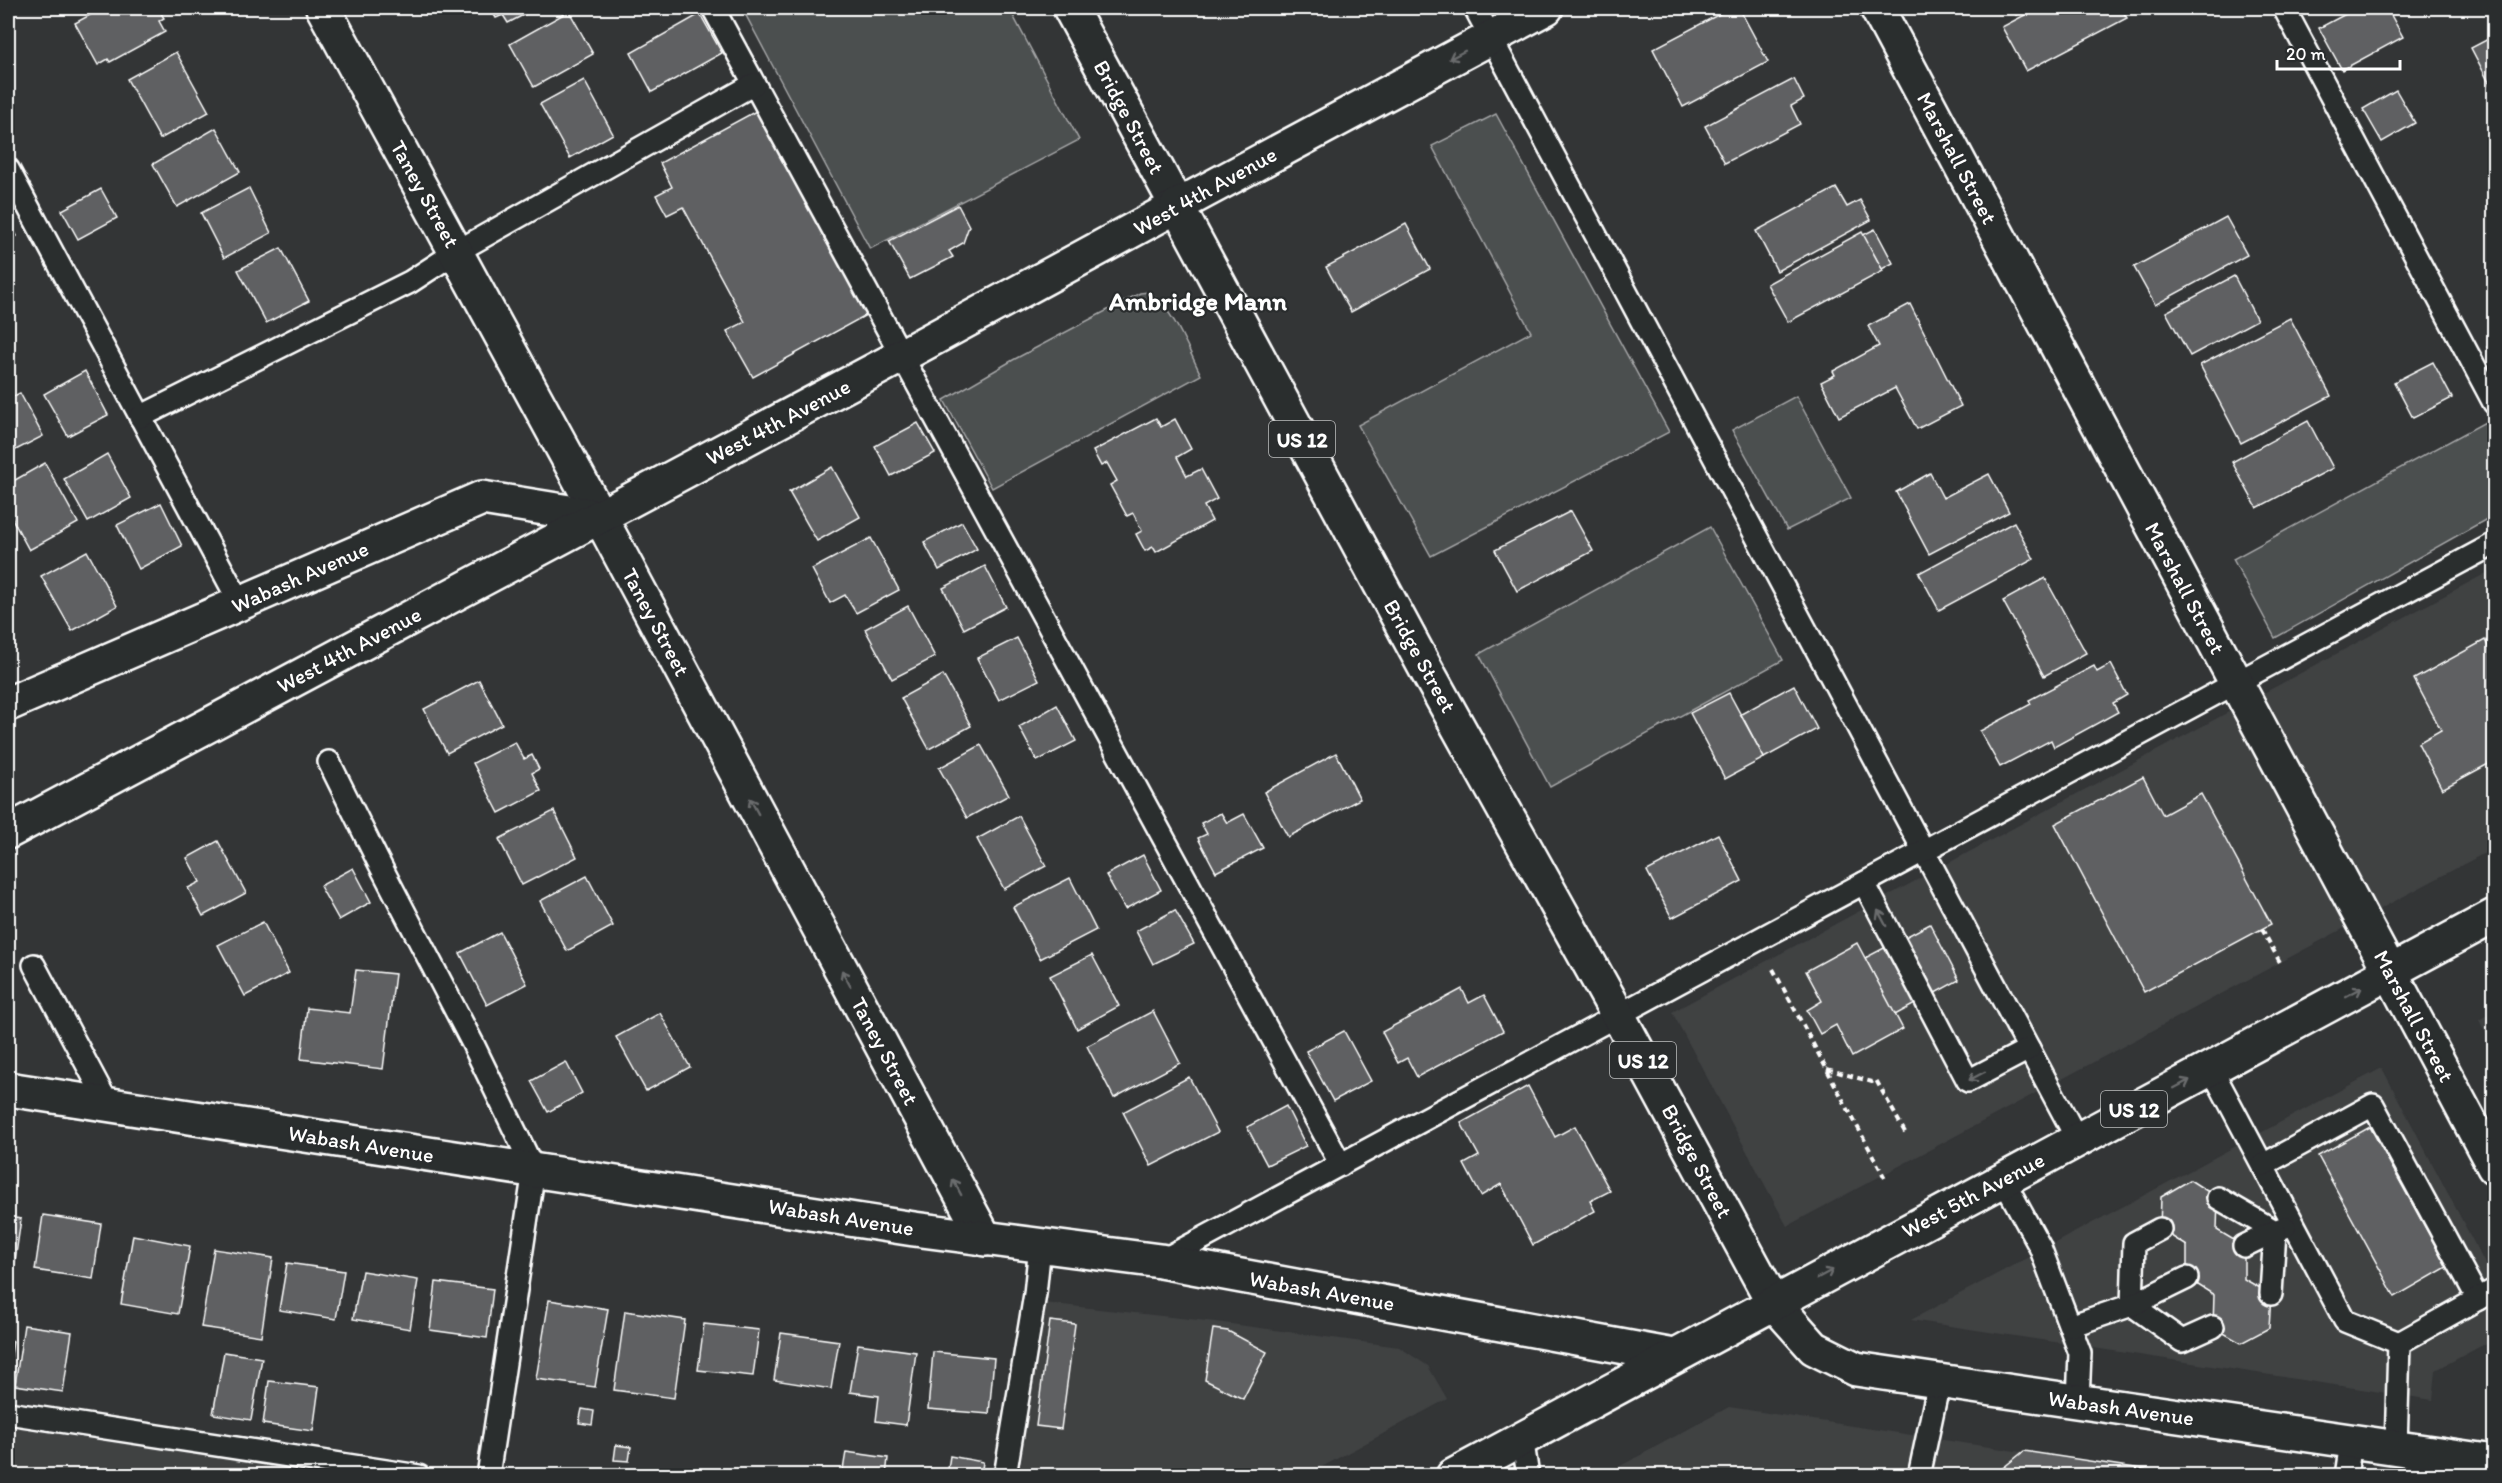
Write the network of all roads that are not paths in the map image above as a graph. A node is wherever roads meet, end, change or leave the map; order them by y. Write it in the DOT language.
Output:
graph roads {
  1 [pos="323,8"];
  2 [pos="713,8"];
  3 [pos="1070,8"];
  4 [pos="1475,8"];
  5 [pos="1546,8"];
  6 [pos="1877,8"];
  7 [pos="2284,8"];
  8 [pos="1491,37"];
  9 [pos="754,84"];
  10 [pos="8,169"];
  11 [pos="1177,206"];
  12 [pos="456,252"];
  13 [pos="902,356"];
  14 [pos="2494,403"];
  15 [pos="140,417"];
  16 [pos="600,517"];
  17 [pos="2494,544"];
  18 [pos="240,603"];
  19 [pos="2236,683"];
  20 [pos="8,704"];
  21 [pos="329,762"];
  22 [pos="8,832"];
  23 [pos="1924,851"];
  24 [pos="1863,883"];
  25 [pos="2494,916"];
  26 [pos="34,965"];
  27 [pos="2390,972"];
  28 [pos="1618,1015"];
  29 [pos="2029,1049"];
  30 [pos="2211,1068"];
  31 [pos="8,1089"];
  32 [pos="108,1104"];
  33 [pos="2077,1139"];
  34 [pos="1341,1165"];
  35 [pos="2263,1165"];
  36 [pos="2494,1167"];
  37 [pos="534,1170"];
  38 [pos="2003,1179"];
  39 [pos="2218,1198"];
  40 [pos="2295,1222"];
  41 [pos="2160,1229"];
  42 [pos="2275,1232"];
  43 [pos="985,1239"];
  44 [pos="1040,1246"];
  45 [pos="2244,1246"];
  46 [pos="1160,1262"];
  47 [pos="2187,1278"];
  48 [pos="2271,1294"];
  49 [pos="2486,1294"];
  50 [pos="1773,1302"];
  51 [pos="2132,1305"];
  52 [pos="2070,1326"];
  53 [pos="2213,1327"];
  54 [pos="2399,1343"];
  55 [pos="1674,1356"];
  56 [pos="1940,1382"];
  57 [pos="2078,1402"];
  58 [pos="8,1413"];
  59 [pos="1522,1437"];
  60 [pos="2351,1442"];
  61 [pos="2396,1448"];
  62 [pos="2494,1462"];
  63 [pos="419,1476"];
  64 [pos="488,1476"];
  65 [pos="1005,1476"];
  66 [pos="1453,1476"];
  67 [pos="1528,1476"];
  68 [pos="1919,1476"];
  69 [pos="2346,1476"];
  1 -- 12 [label="street, Taney Street"];
  2 -- 9 [label="lane"];
  3 -- 11 [label="street, Bridge Street"];
  4 -- 8 [label="lane"];
  5 -- 8 [label="street, West 4th Avenue"];
  6 -- 19 [label="street, Marshall Street"];
  7 -- 14 [label="lane"];
  8 -- 11 [label="street, West 4th Avenue, one-way"];
  8 -- 23 [label="lane"];
  9 -- 12 [label="lane"];
  9 -- 13 [label="lane"];
  10 -- 15 [label="lane"];
  11 -- 13 [label="street, West 4th Avenue"];
  11 -- 28 [label="street, Bridge Street / US 12"];
  12 -- 15 [label="lane"];
  12 -- 16 [label="street, Taney Street"];
  13 -- 16 [label="street, West 4th Avenue"];
  13 -- 34 [label="lane"];
  15 -- 18 [label="lane"];
  16 -- 18 [label="street, Wabash Avenue"];
  16 -- 22 [label="street, West 4th Avenue"];
  43 -- 16 [label="street, Taney Street, one-way"];
  17 -- 19 [label="lane"];
  18 -- 20 [label="street, Wabash Avenue"];
  19 -- 23 [label="lane"];
  19 -- 27 [label="street, Marshall Street"];
  21 -- 37 [label="lane"];
  23 -- 24 [label="lane"];
  23 -- 29 [label="lane"];
  24 -- 28 [label="lane"];
  29 -- 24 [label="lane, one-way"];
  25 -- 27 [label="street, West 5th Avenue / US 12"];
  26 -- 32 [label="lane"];
  30 -- 27 [label="street, West 5th Avenue / US 12, one-way"];
  27 -- 36 [label="street, Marshall Street"];
  28 -- 34 [label="lane"];
  28 -- 50 [label="street, Bridge Street / US 12"];
  29 -- 33 [label="lane"];
  33 -- 30 [label="street, West 5th Avenue / US 12, one-way"];
  30 -- 35 [label="lane"];
  31 -- 32 [label="street, Wabash Avenue"];
  32 -- 37 [label="street, Wabash Avenue"];
  33 -- 38 [label="street, West 5th Avenue / US 12"];
  34 -- 46 [label="lane"];
  35 -- 40 [label="lane"];
  35 -- 49 [label="lane"];
  37 -- 43 [label="street, Wabash Avenue"];
  37 -- 64 [label="lane"];
  50 -- 38 [label="street, West 5th Avenue / US 12, one-way"];
  38 -- 52 [label="lane"];
  39 -- 42 [label="lane"];
  40 -- 42 [label="lane"];
  40 -- 54 [label="lane"];
  41 -- 51 [label="lane"];
  42 -- 45 [label="lane"];
  42 -- 48 [label="lane"];
  43 -- 44 [label="street, Wabash Avenue"];
  44 -- 46 [label="street, Wabash Avenue"];
  44 -- 65 [label="lane"];
  46 -- 55 [label="street, Wabash Avenue"];
  47 -- 51 [label="lane"];
  49 -- 54 [label="lane"];
  50 -- 55 [label="street, West 5th Avenue / US 12"];
  50 -- 56 [label="street, Wabash Avenue"];
  51 -- 52 [label="lane"];
  51 -- 53 [label="lane"];
  52 -- 57 [label="lane"];
  54 -- 61 [label="lane"];
  55 -- 59 [label="street, West 5th Avenue / US 12"];
  56 -- 57 [label="street, Wabash Avenue"];
  56 -- 68 [label="lane"];
  57 -- 60 [label="street, Wabash Avenue"];
  58 -- 63 [label="lane"];
  59 -- 66 [label="street, West 5th Avenue / US 12"];
  59 -- 67 [label="lane"];
  60 -- 61 [label="street, Wabash Avenue"];
  60 -- 69 [label="lane"];
  61 -- 62 [label="street, Wabash Avenue"];
}
